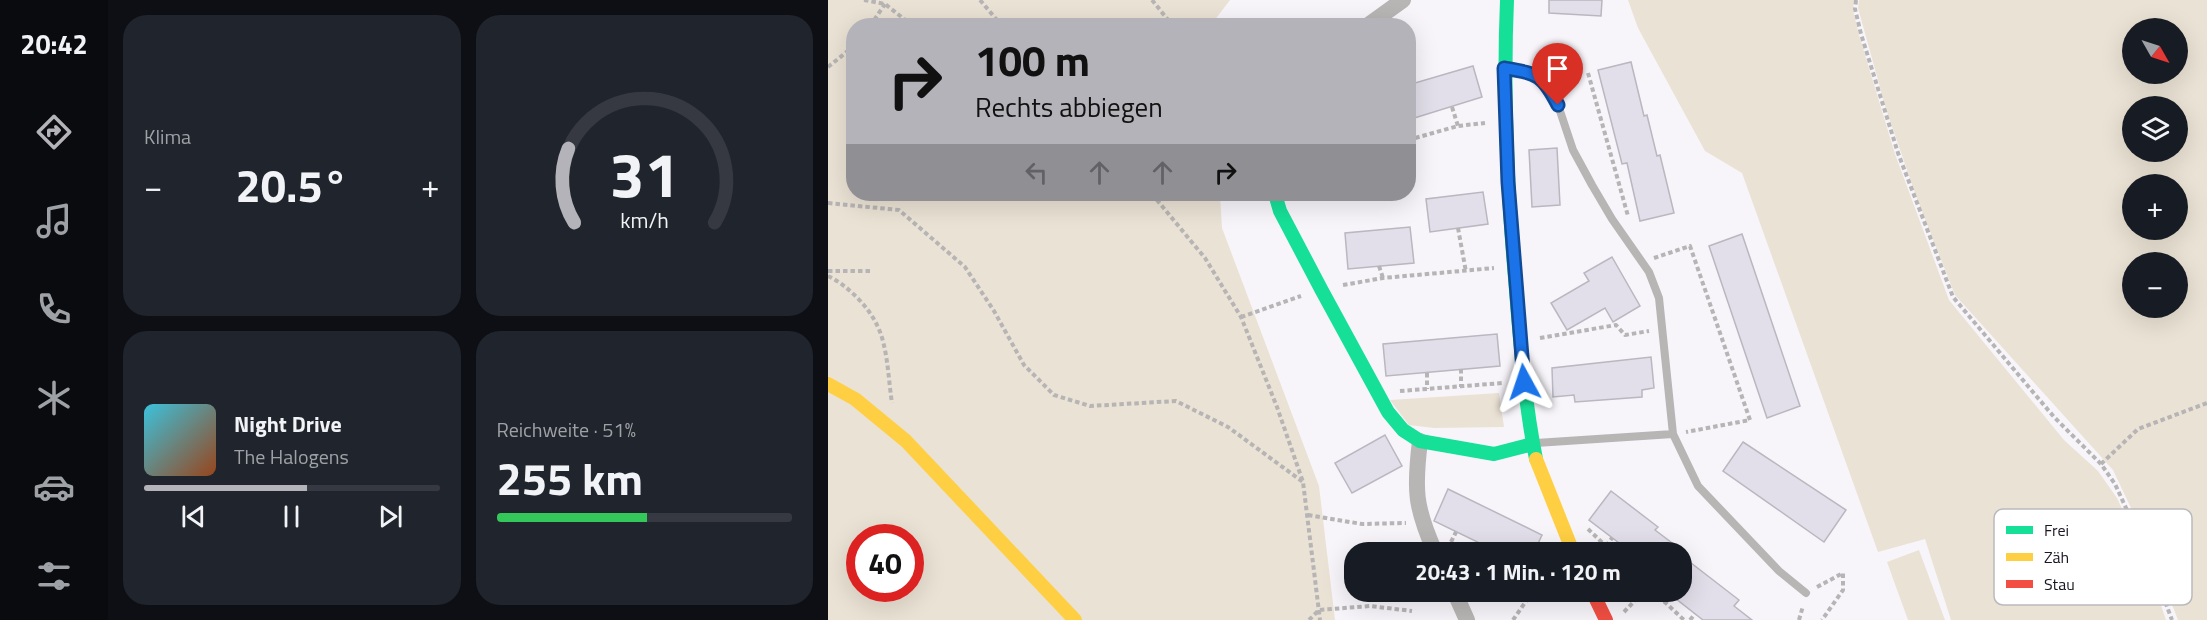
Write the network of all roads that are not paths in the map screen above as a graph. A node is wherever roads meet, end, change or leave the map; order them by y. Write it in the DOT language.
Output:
graph roads {
  1 [pos="1403,0"];
  2 [pos="1508,0"];
  3 [pos="1378,18"];
  4 [pos="1504,68"];
  5 [pos="1277,201"];
  6 [pos="828,384"];
  7 [pos="1673,434"];
  8 [pos="1419,441"];
  9 [pos="1533,444"];
  10 [pos="1437,542"];
  11 [pos="1570,542"];
  12 [pos="1806,593"];
  13 [pos="1459,602"];
  14 [pos="1600,602"];
  15 [pos="1612,619"];
  16 [pos="1075,620"];
  17 [pos="1467,620"];
  1 -- 3 [label="street"];
  2 -- 4 [label="street"];
  4 -- 7 [label="lane"];
  4 -- 9 [label="street"];
  5 -- 8 [label="street"];
  6 -- 16 [label="street"];
  7 -- 9 [label="lane"];
  7 -- 12 [label="lane"];
  8 -- 9 [label="street"];
  8 -- 10 [label="street"];
  9 -- 11 [label="street"];
  13 -- 17 [label="street"];
  14 -- 15 [label="street"];
}
